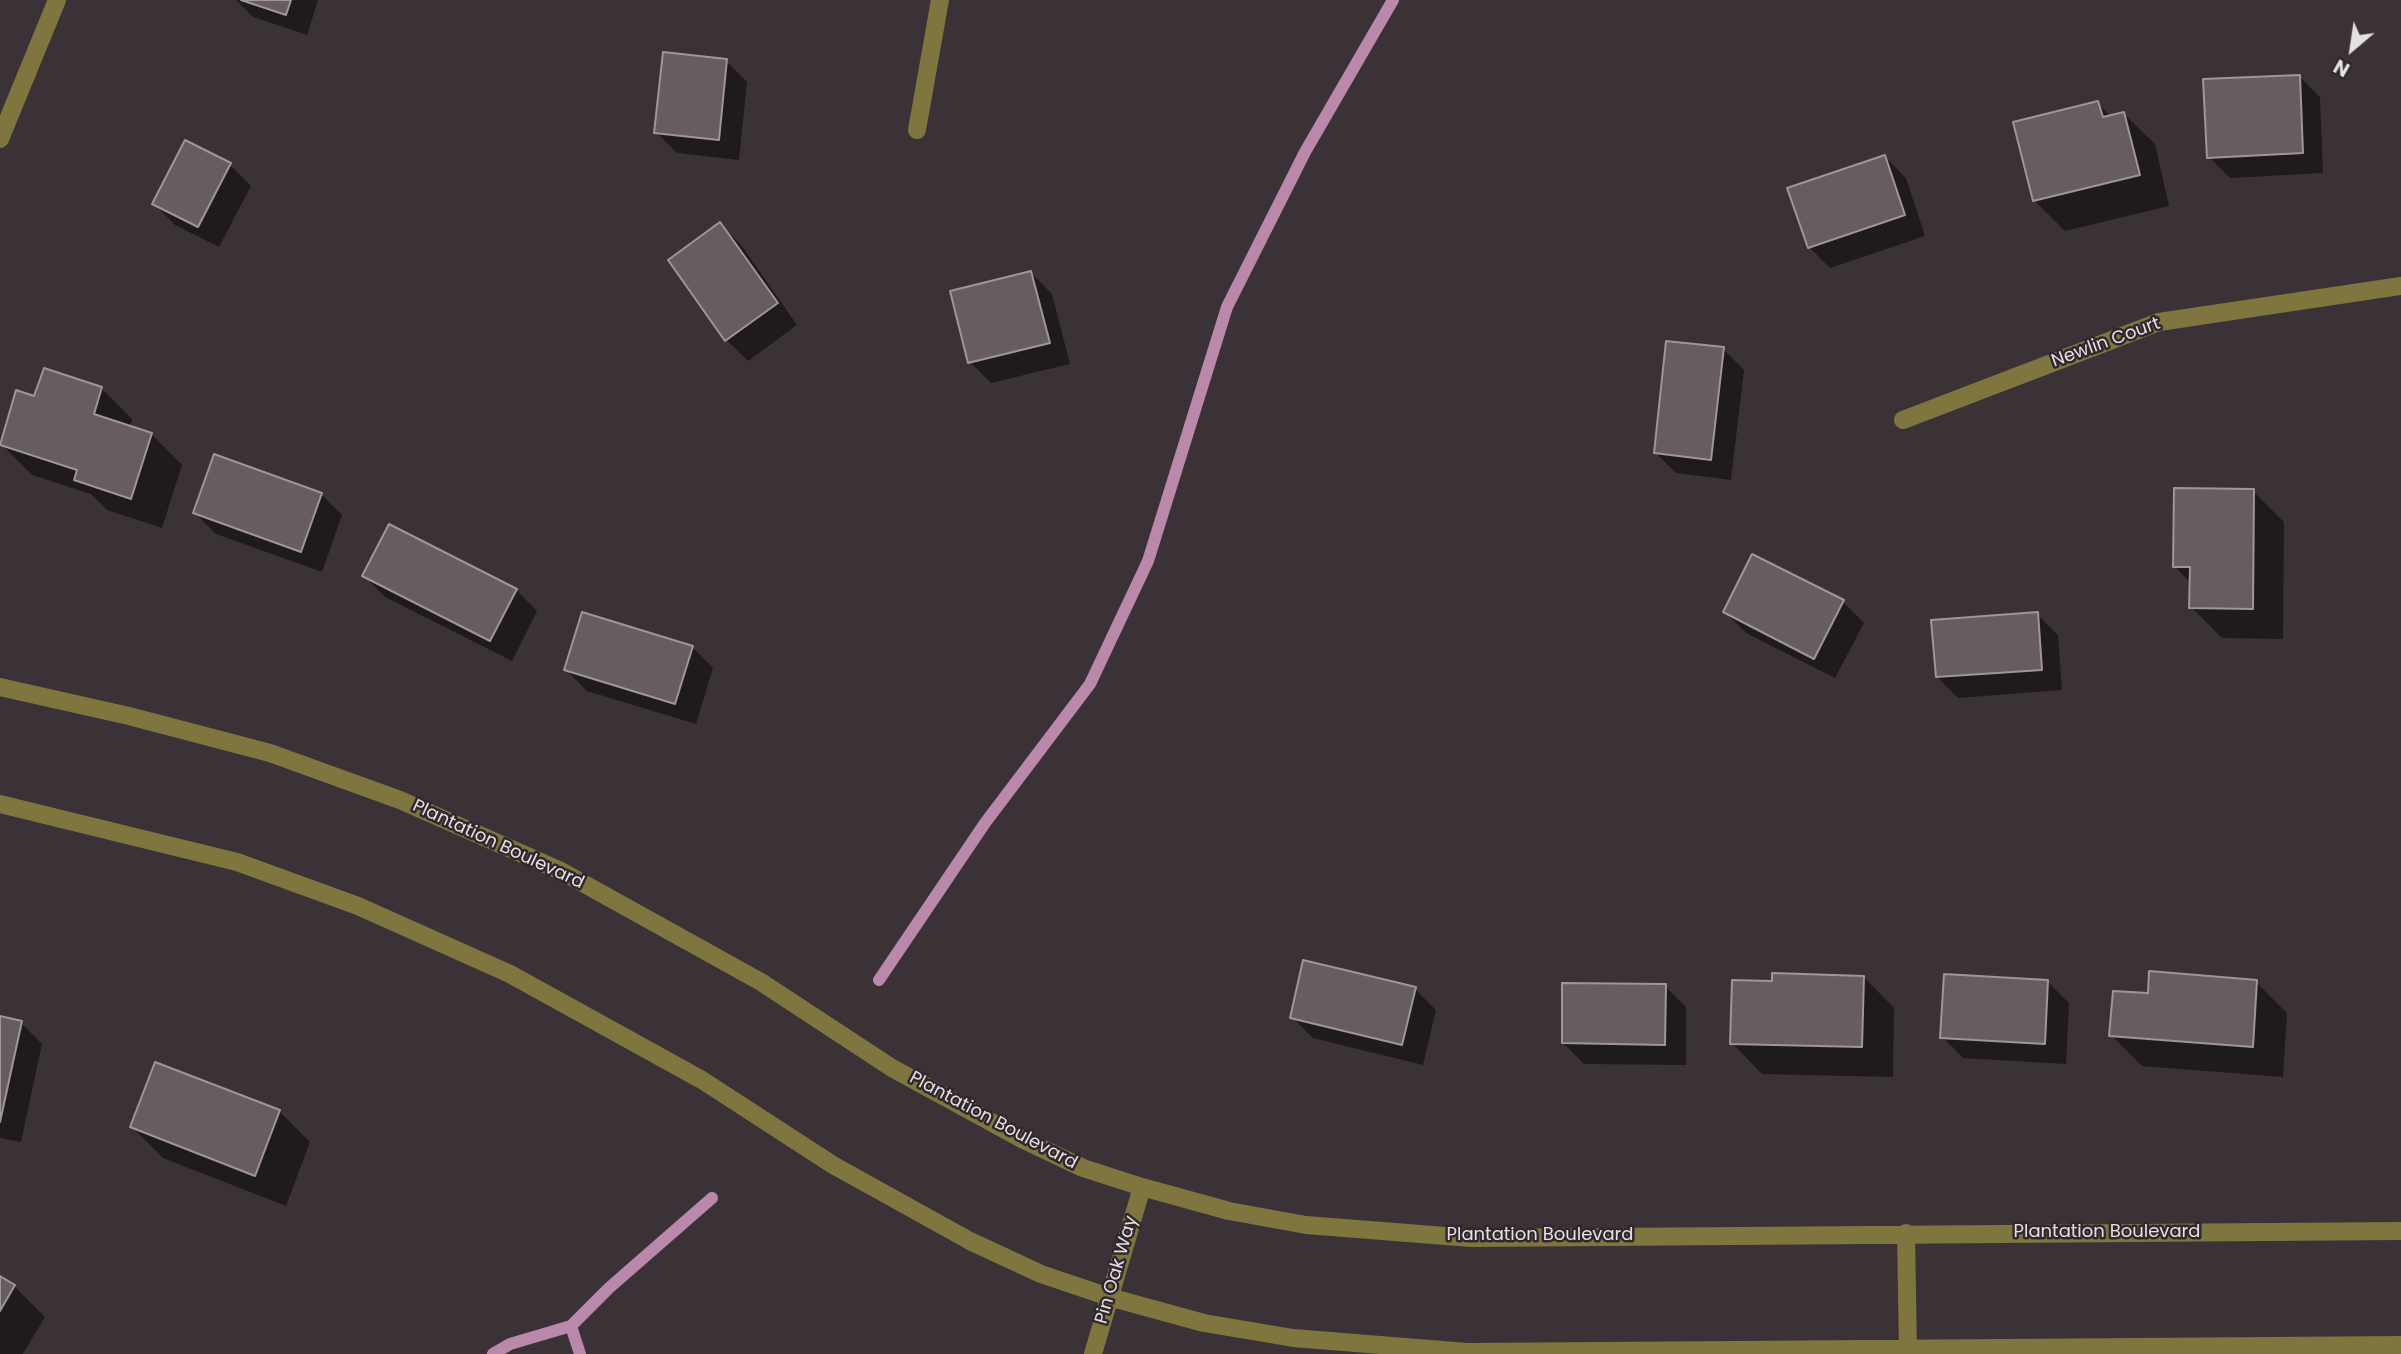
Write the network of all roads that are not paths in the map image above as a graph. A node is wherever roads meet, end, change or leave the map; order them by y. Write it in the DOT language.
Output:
graph roads {
  1 [pos="57,0"];
  2 [pos="940,0"];
  3 [pos="917,130"];
  4 [pos="0,139"];
  5 [pos="2401,286"];
  6 [pos="1903,421"];
  7 [pos="0,687"];
  8 [pos="0,804"];
  9 [pos="1142,1187"];
  10 [pos="2401,1231"];
  11 [pos="1906,1233"];
  12 [pos="1109,1297"];
  13 [pos="2401,1345"];
  14 [pos="1908,1351"];
  15 [pos="1094,1354"];
  1 -- 4 [label="street"];
  2 -- 3 [label="street"];
  5 -- 6 [label="street, Newlin Court"];
  7 -- 9 [label="street, Plantation Boulevard"];
  8 -- 12 [label="street"];
  9 -- 11 [label="street, Plantation Boulevard"];
  9 -- 12 [label="street, Pin Oak Way"];
  10 -- 11 [label="street, Plantation Boulevard"];
  11 -- 14 [label="street"];
  12 -- 14 [label="street"];
  12 -- 15 [label="street, Pin Oak Way"];
  13 -- 14 [label="street"];
}
